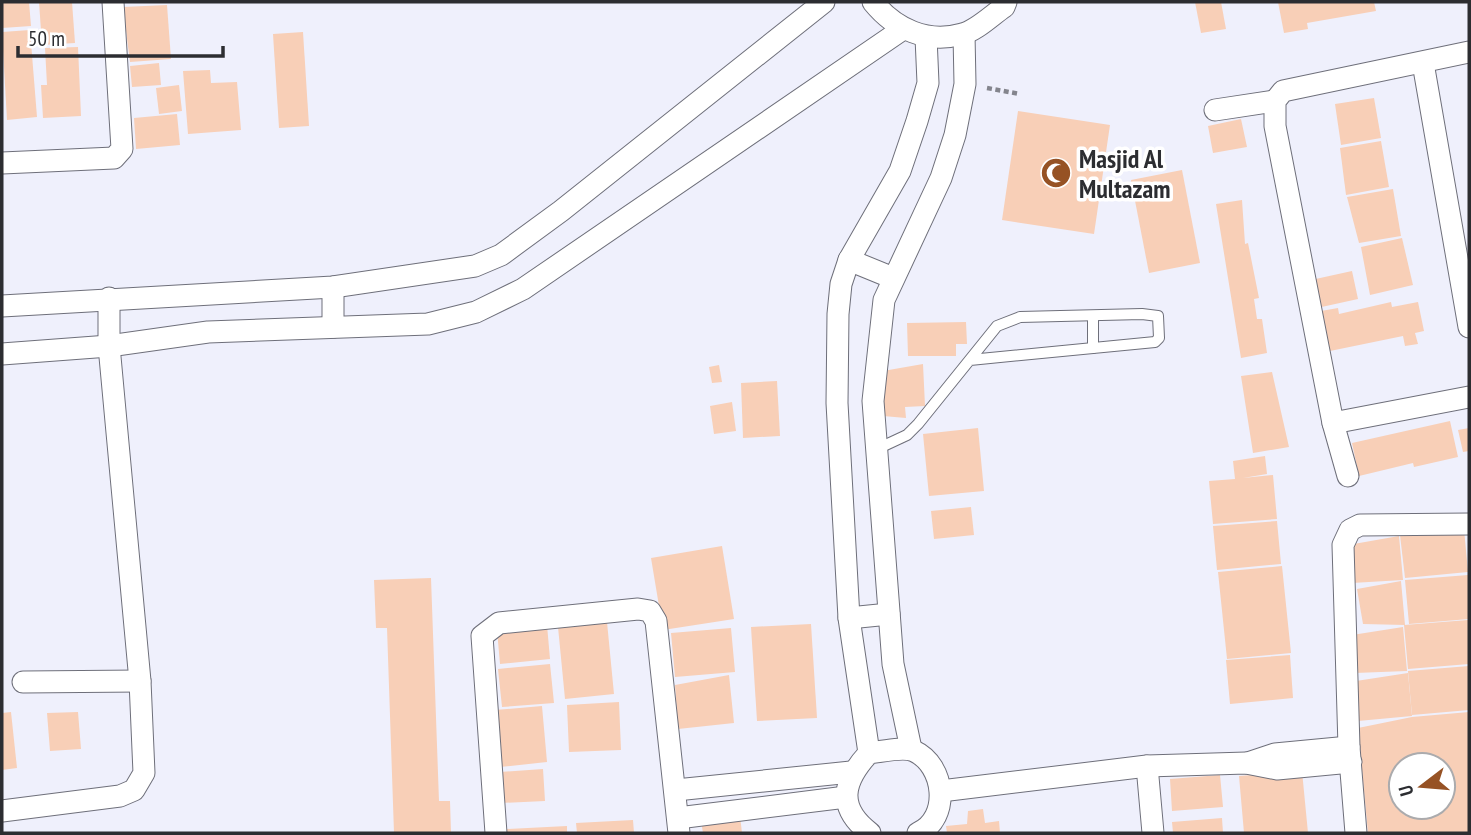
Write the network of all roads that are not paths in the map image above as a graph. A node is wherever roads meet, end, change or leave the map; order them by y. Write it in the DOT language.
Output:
graph roads {
  1 [pos="113,2"];
  2 [pos="824,2"];
  3 [pos="873,2"];
  4 [pos="1006,2"];
  5 [pos="902,29"];
  6 [pos="964,34"];
  7 [pos="926,37"];
  8 [pos="1469,52"];
  9 [pos="1423,63"];
  10 [pos="1275,101"];
  11 [pos="1215,110"];
  12 [pos="2,163"];
  13 [pos="1462,233"];
  14 [pos="849,260"];
  15 [pos="893,278"];
  16 [pos="333,288"];
  17 [pos="109,298"];
  18 [pos="2,306"];
  19 [pos="1093,316"];
  20 [pos="333,327"];
  21 [pos="1469,327"];
  22 [pos="109,346"];
  23 [pos="1093,348"];
  24 [pos="2,354"];
  25 [pos="971,359"];
  26 [pos="1469,397"];
  27 [pos="1334,423"];
  28 [pos="877,449"];
  29 [pos="1348,476"];
  30 [pos="1469,524"];
  31 [pos="884,548"];
  32 [pos="847,551"];
  33 [pos="889,614"];
  34 [pos="849,618"];
  35 [pos="140,681"];
  36 [pos="23,682"];
  37 [pos="911,749"];
  38 [pos="869,752"];
  39 [pos="1350,754"];
  40 [pos="1147,766"];
  41 [pos="851,772"];
  42 [pos="676,790"];
  43 [pos="941,792"];
  44 [pos="846,797"];
  45 [pos="2,811"];
  46 [pos="678,825"];
  47 [pos="496,833"];
  48 [pos="870,833"];
  49 [pos="918,833"];
  50 [pos="1153,833"];
  51 [pos="1356,833"];
  1 -- 12 [label="street"];
  2 -- 16 [label="street"];
  3 -- 5 [label="street"];
  4 -- 6 [label="street"];
  5 -- 7 [label="street"];
  5 -- 20 [label="street"];
  6 -- 7 [label="street"];
  6 -- 15 [label="street"];
  7 -- 14 [label="street"];
  8 -- 9 [label="street"];
  9 -- 10 [label="street"];
  9 -- 13 [label="street"];
  10 -- 11 [label="street"];
  10 -- 27 [label="street"];
  13 -- 21 [label="street"];
  14 -- 15 [label="street"];
  14 -- 32 [label="street"];
  15 -- 28 [label="street"];
  16 -- 17 [label="street"];
  16 -- 20 [label="street"];
  17 -- 18 [label="street"];
  17 -- 22 [label="street"];
  19 -- 23 [label="lane"];
  19 -- 23 [label="lane"];
  19 -- 25 [label="lane"];
  20 -- 22 [label="street"];
  22 -- 24 [label="street"];
  22 -- 35 [label="street"];
  23 -- 25 [label="lane"];
  25 -- 28 [label="lane"];
  26 -- 27 [label="street"];
  27 -- 29 [label="street"];
  28 -- 31 [label="street"];
  30 -- 39 [label="street"];
  31 -- 32 [label="street"];
  31 -- 33 [label="street"];
  32 -- 34 [label="street"];
  33 -- 34 [label="street"];
  33 -- 37 [label="street"];
  34 -- 38 [label="street"];
  35 -- 36 [label="street"];
  35 -- 45 [label="street"];
  37 -- 38 [label="street"];
  37 -- 43 [label="street"];
  38 -- 41 [label="street"];
  39 -- 40 [label="street"];
  39 -- 51 [label="street"];
  40 -- 43 [label="street"];
  40 -- 50 [label="street"];
  41 -- 42 [label="street"];
  41 -- 44 [label="street"];
  42 -- 46 [label="street"];
  42 -- 47 [label="street"];
  43 -- 49 [label="street"];
  44 -- 46 [label="street"];
  44 -- 48 [label="street"];
}
